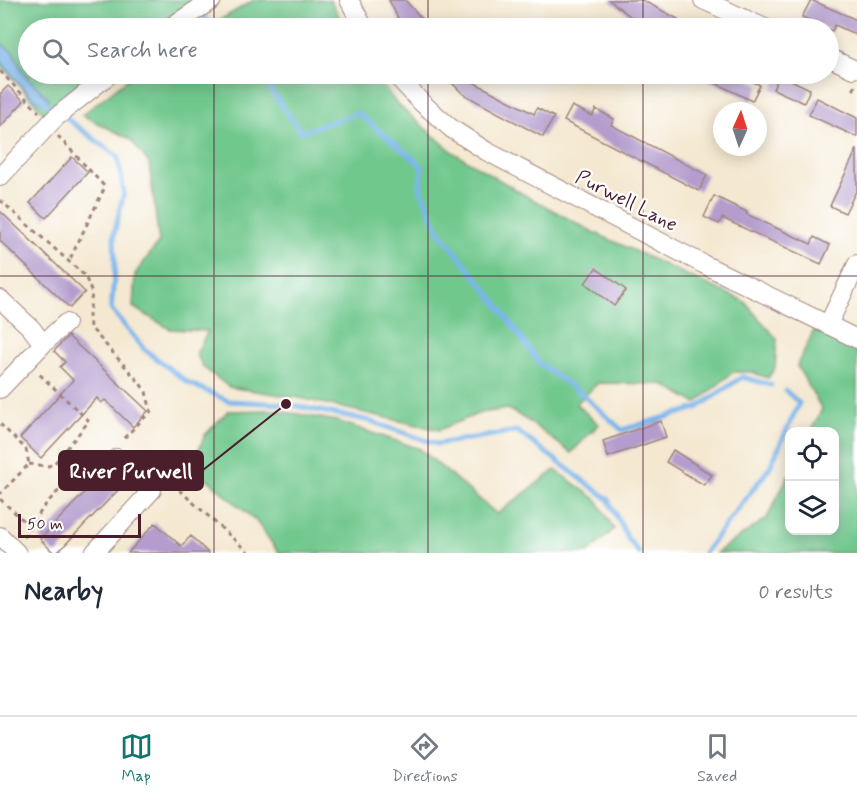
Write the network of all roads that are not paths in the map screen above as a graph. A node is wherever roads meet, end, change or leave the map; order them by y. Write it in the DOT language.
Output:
graph roads {
  1 [pos="349,0"];
  2 [pos="703,0"];
  3 [pos="209,2"];
  4 [pos="183,18"];
  5 [pos="359,18"];
  6 [pos="743,18"];
  7 [pos="839,62"];
  8 [pos="853,69"];
  9 [pos="97,84"];
  10 [pos="404,84"];
  11 [pos="0,177"];
  12 [pos="857,264"];
  13 [pos="0,299"];
  14 [pos="66,323"];
  15 [pos="828,325"];
  16 [pos="857,339"];
  17 [pos="43,344"];
  18 [pos="0,389"];
  19 [pos="119,449"];
  20 [pos="0,536"];
  21 [pos="17,553"];
  22 [pos="94,553"];
  1 -- 5 [label="street"];
  2 -- 6 [label="street"];
  3 -- 4 [label="street"];
  7 -- 8 [label="street"];
  9 -- 11 [label="street"];
  10 -- 15 [label="street, Purwell Lane"];
  12 -- 15 [label="street"];
  13 -- 17 [label="street"];
  14 -- 17 [label="street"];
  15 -- 16 [label="street, Purwell Lane"];
  17 -- 18 [label="street"];
  19 -- 22 [label="street"];
  20 -- 21 [label="street"];
}
